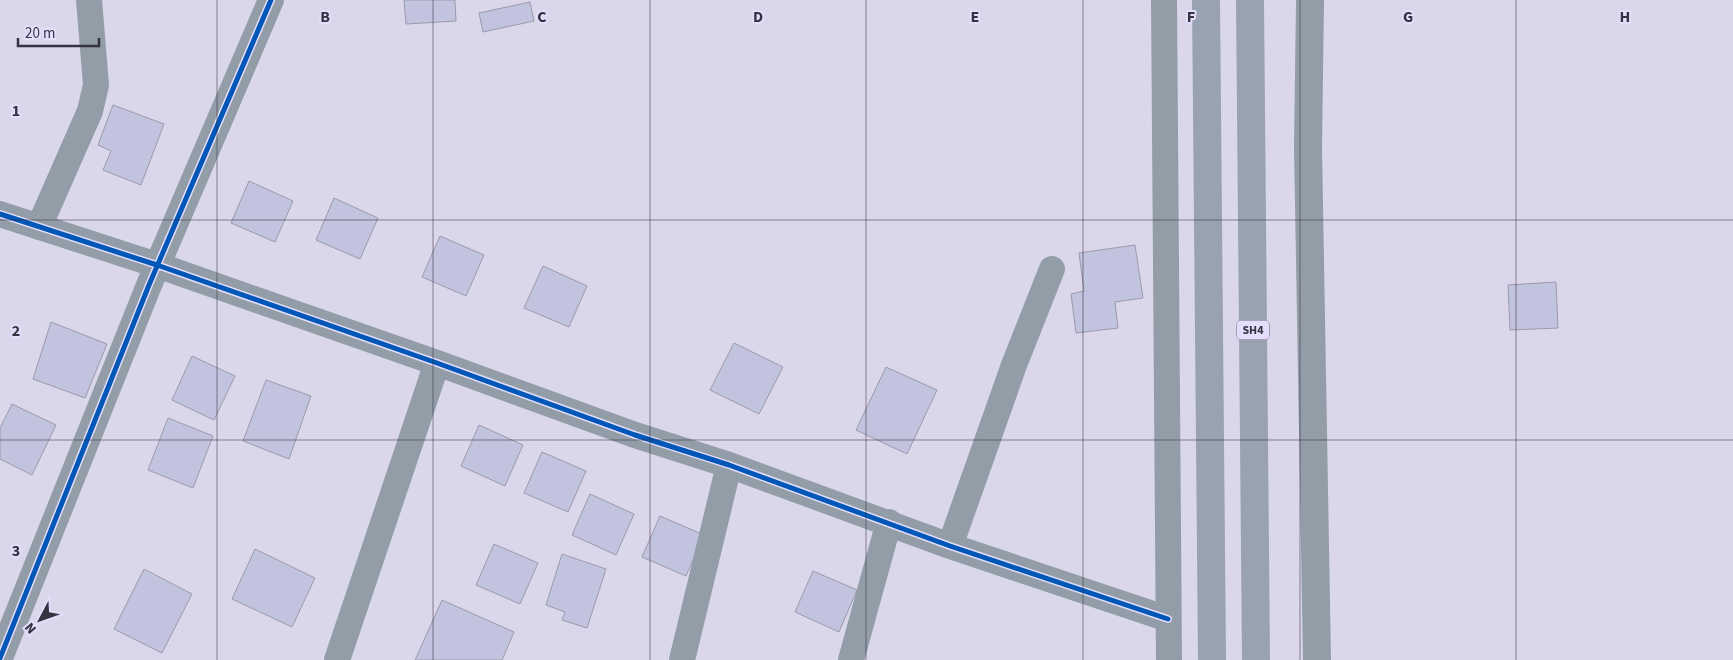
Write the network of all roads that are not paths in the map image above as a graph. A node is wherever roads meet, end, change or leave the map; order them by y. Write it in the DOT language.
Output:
graph roads {
  1 [pos="89,0"];
  2 [pos="271,0"];
  3 [pos="1164,0"];
  4 [pos="1206,0"];
  5 [pos="1250,0"];
  6 [pos="1310,0"];
  7 [pos="0,214"];
  8 [pos="40,226"];
  9 [pos="158,265"];
  10 [pos="1052,268"];
  11 [pos="437,363"];
  12 [pos="729,465"];
  13 [pos="889,522"];
  14 [pos="950,546"];
  15 [pos="1168,619"];
  16 [pos="0,658"];
  17 [pos="337,660"];
  18 [pos="682,660"];
  19 [pos="851,660"];
  20 [pos="1169,660"];
  21 [pos="1212,660"];
  22 [pos="1256,660"];
  23 [pos="1317,660"];
  1 -- 8 [label="street"];
  2 -- 9 [label="street"];
  3 -- 15 [label="street"];
  4 -- 21 [label="highway"];
  5 -- 22 [label="highway, SH4"];
  6 -- 23 [label="street"];
  7 -- 8 [label="street"];
  8 -- 9 [label="street"];
  9 -- 11 [label="street"];
  9 -- 16 [label="street"];
  10 -- 14 [label="street"];
  11 -- 12 [label="street"];
  11 -- 17 [label="street"];
  12 -- 13 [label="street"];
  12 -- 18 [label="street"];
  13 -- 14 [label="street"];
  13 -- 19 [label="street"];
  14 -- 15 [label="street"];
  15 -- 20 [label="street"];
}
